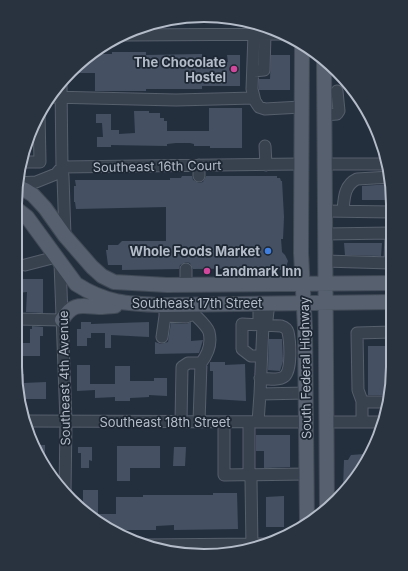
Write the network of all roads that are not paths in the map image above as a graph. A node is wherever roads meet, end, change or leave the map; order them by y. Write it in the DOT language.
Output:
graph roads {
  1 [pos="254,34"];
  2 [pos="265,34"];
  3 [pos="137,35"];
  4 [pos="302,51"];
  5 [pos="327,70"];
  6 [pos="253,71"];
  7 [pos="57,97"];
  8 [pos="254,98"];
  9 [pos="56,99"];
  10 [pos="301,107"];
  11 [pos="39,128"];
  12 [pos="265,146"];
  13 [pos="27,162"];
  14 [pos="301,164"];
  15 [pos="325,164"];
  16 [pos="382,164"];
  17 [pos="266,165"];
  18 [pos="62,167"];
  19 [pos="384,177"];
  20 [pos="24,183"];
  21 [pos="23,189"];
  22 [pos="325,211"];
  23 [pos="343,211"];
  24 [pos="386,212"];
  25 [pos="22,214"];
  26 [pos="386,233"];
  27 [pos="325,234"];
  28 [pos="65,236"];
  29 [pos="58,260"];
  30 [pos="325,261"];
  31 [pos="386,263"];
  32 [pos="25,265"];
  33 [pos="186,269"];
  34 [pos="386,283"];
  35 [pos="303,284"];
  36 [pos="325,284"];
  37 [pos="191,285"];
  38 [pos="325,302"];
  39 [pos="386,302"];
  40 [pos="264,303"];
  41 [pos="304,303"];
  42 [pos="130,304"];
  43 [pos="195,309"];
  44 [pos="165,310"];
  45 [pos="22,319"];
  46 [pos="62,320"];
  47 [pos="263,324"];
  48 [pos="386,332"];
  49 [pos="162,337"];
  50 [pos="261,356"];
  51 [pos="201,363"];
  52 [pos="260,378"];
  53 [pos="306,392"];
  54 [pos="260,394"];
  55 [pos="362,402"];
  56 [pos="383,402"];
  57 [pos="30,421"];
  58 [pos="66,421"];
  59 [pos="181,422"];
  60 [pos="199,422"];
  61 [pos="224,422"];
  62 [pos="253,422"];
  63 [pos="306,422"];
  64 [pos="326,422"];
  65 [pos="362,422"];
  66 [pos="377,422"];
  67 [pos="249,474"];
  68 [pos="307,474"];
  69 [pos="65,485"];
  70 [pos="327,501"];
  71 [pos="308,516"];
  72 [pos="252,543"];
  73 [pos="165,545"];
  74 [pos="240,546"];
  1 -- 2 [label="street"];
  1 -- 3 [label="street"];
  1 -- 6 [label="street"];
  2 -- 6 [label="street"];
  4 -- 10 [label="main road, South Federal Highway"];
  5 -- 15 [label="main road, South Federal Highway"];
  6 -- 8 [label="street"];
  7 -- 8 [label="street"];
  8 -- 10 [label="street"];
  9 -- 18 [label="street"];
  10 -- 14 [label="main road, South Federal Highway"];
  11 -- 13 [label="street"];
  12 -- 17 [label="street"];
  14 -- 17 [label="street, Southeast 16th Court"];
  14 -- 35 [label="main road, South Federal Highway"];
  15 -- 16 [label="street"];
  15 -- 22 [label="main road, South Federal Highway"];
  17 -- 18 [label="street, Southeast 16th Court"];
  18 -- 20 [label="street"];
  18 -- 28 [label="street"];
  19 -- 23 [label="street"];
  21 -- 28 [label="main road, Southeast 17th Street"];
  22 -- 23 [label="street"];
  22 -- 27 [label="main road, South Federal Highway"];
  23 -- 24 [label="street"];
  25 -- 29 [label="main road, Southeast 17th Street"];
  26 -- 27 [label="street"];
  27 -- 30 [label="main road, South Federal Highway"];
  28 -- 37 [label="main road, Southeast 17th Street"];
  29 -- 32 [label="street"];
  29 -- 42 [label="main road, Southeast 17th Street"];
  29 -- 46 [label="street, Southeast 4th Avenue"];
  30 -- 31 [label="street"];
  30 -- 36 [label="main road, South Federal Highway"];
  33 -- 37 [label="street"];
  34 -- 36 [label="main road, Southeast 17th Street"];
  35 -- 36 [label="main road, Southeast 17th Street"];
  35 -- 37 [label="main road, Southeast 17th Street"];
  35 -- 41 [label="main road, South Federal Highway"];
  36 -- 38 [label="main road, South Federal Highway"];
  37 -- 43 [label="main road"];
  38 -- 39 [label="main road, Southeast 17th Street"];
  38 -- 41 [label="main road, Southeast 17th Street"];
  38 -- 64 [label="main road, South Federal Highway"];
  40 -- 41 [label="main road, Southeast 17th Street"];
  40 -- 43 [label="main road, Southeast 17th Street"];
  40 -- 47 [label="street"];
  41 -- 53 [label="main road, South Federal Highway"];
  42 -- 44 [label="main road, Southeast 17th Street"];
  42 -- 46 [label="main road"];
  43 -- 44 [label="main road, Southeast 17th Street"];
  43 -- 51 [label="street"];
  44 -- 49 [label="street"];
  45 -- 46 [label="street"];
  46 -- 58 [label="street, Southeast 4th Avenue"];
  47 -- 50 [label="street"];
  47 -- 50 [label="street"];
  47 -- 52 [label="street"];
  48 -- 55 [label="street"];
  50 -- 52 [label="street"];
  51 -- 59 [label="street"];
  51 -- 60 [label="street"];
  52 -- 54 [label="street"];
  53 -- 54 [label="street"];
  53 -- 63 [label="main road, South Federal Highway"];
  54 -- 62 [label="street"];
  55 -- 56 [label="street"];
  55 -- 65 [label="street"];
  57 -- 58 [label="street, Southeast 18th Street"];
  58 -- 59 [label="street, Southeast 18th Street"];
  58 -- 69 [label="street, Southeast 4th Avenue"];
  59 -- 60 [label="street, Southeast 18th Street"];
  60 -- 61 [label="street, Southeast 18th Street"];
  61 -- 62 [label="street, Southeast 18th Street"];
  61 -- 67 [label="street"];
  62 -- 63 [label="street, Southeast 18th Street"];
  62 -- 67 [label="street"];
  63 -- 68 [label="main road, South Federal Highway"];
  64 -- 65 [label="street"];
  64 -- 70 [label="main road, South Federal Highway"];
  65 -- 66 [label="street"];
  67 -- 68 [label="street"];
  67 -- 72 [label="street"];
  68 -- 71 [label="main road, South Federal Highway"];
  73 -- 74 [label="street"];
}
